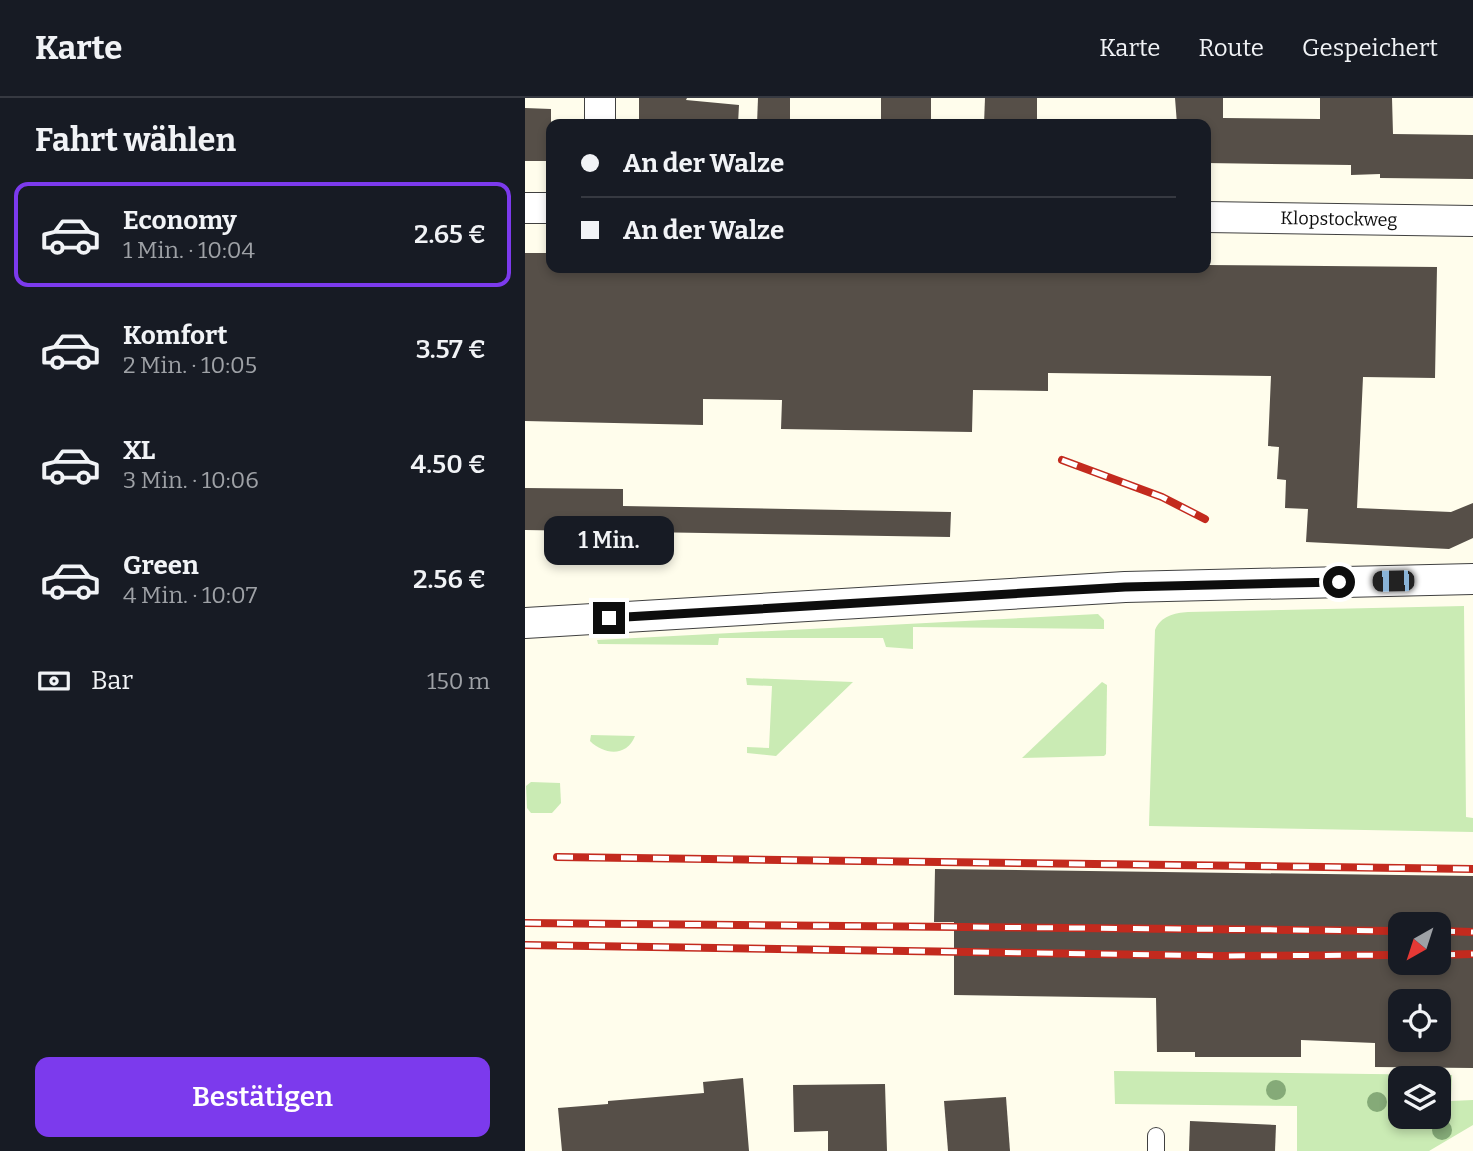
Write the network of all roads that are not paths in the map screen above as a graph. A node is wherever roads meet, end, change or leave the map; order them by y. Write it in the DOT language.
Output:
graph roads {
  1 [pos="600,98"];
  2 [pos="600,119"];
  3 [pos="525,208"];
  4 [pos="546,208"];
  5 [pos="1211,217"];
  6 [pos="1473,221"];
  7 [pos="1473,579"];
  8 [pos="525,623"];
  1 -- 2 [label="street"];
  3 -- 4 [label="street"];
  5 -- 6 [label="street, Klopstockweg"];
  7 -- 8 [label="street"];
}
